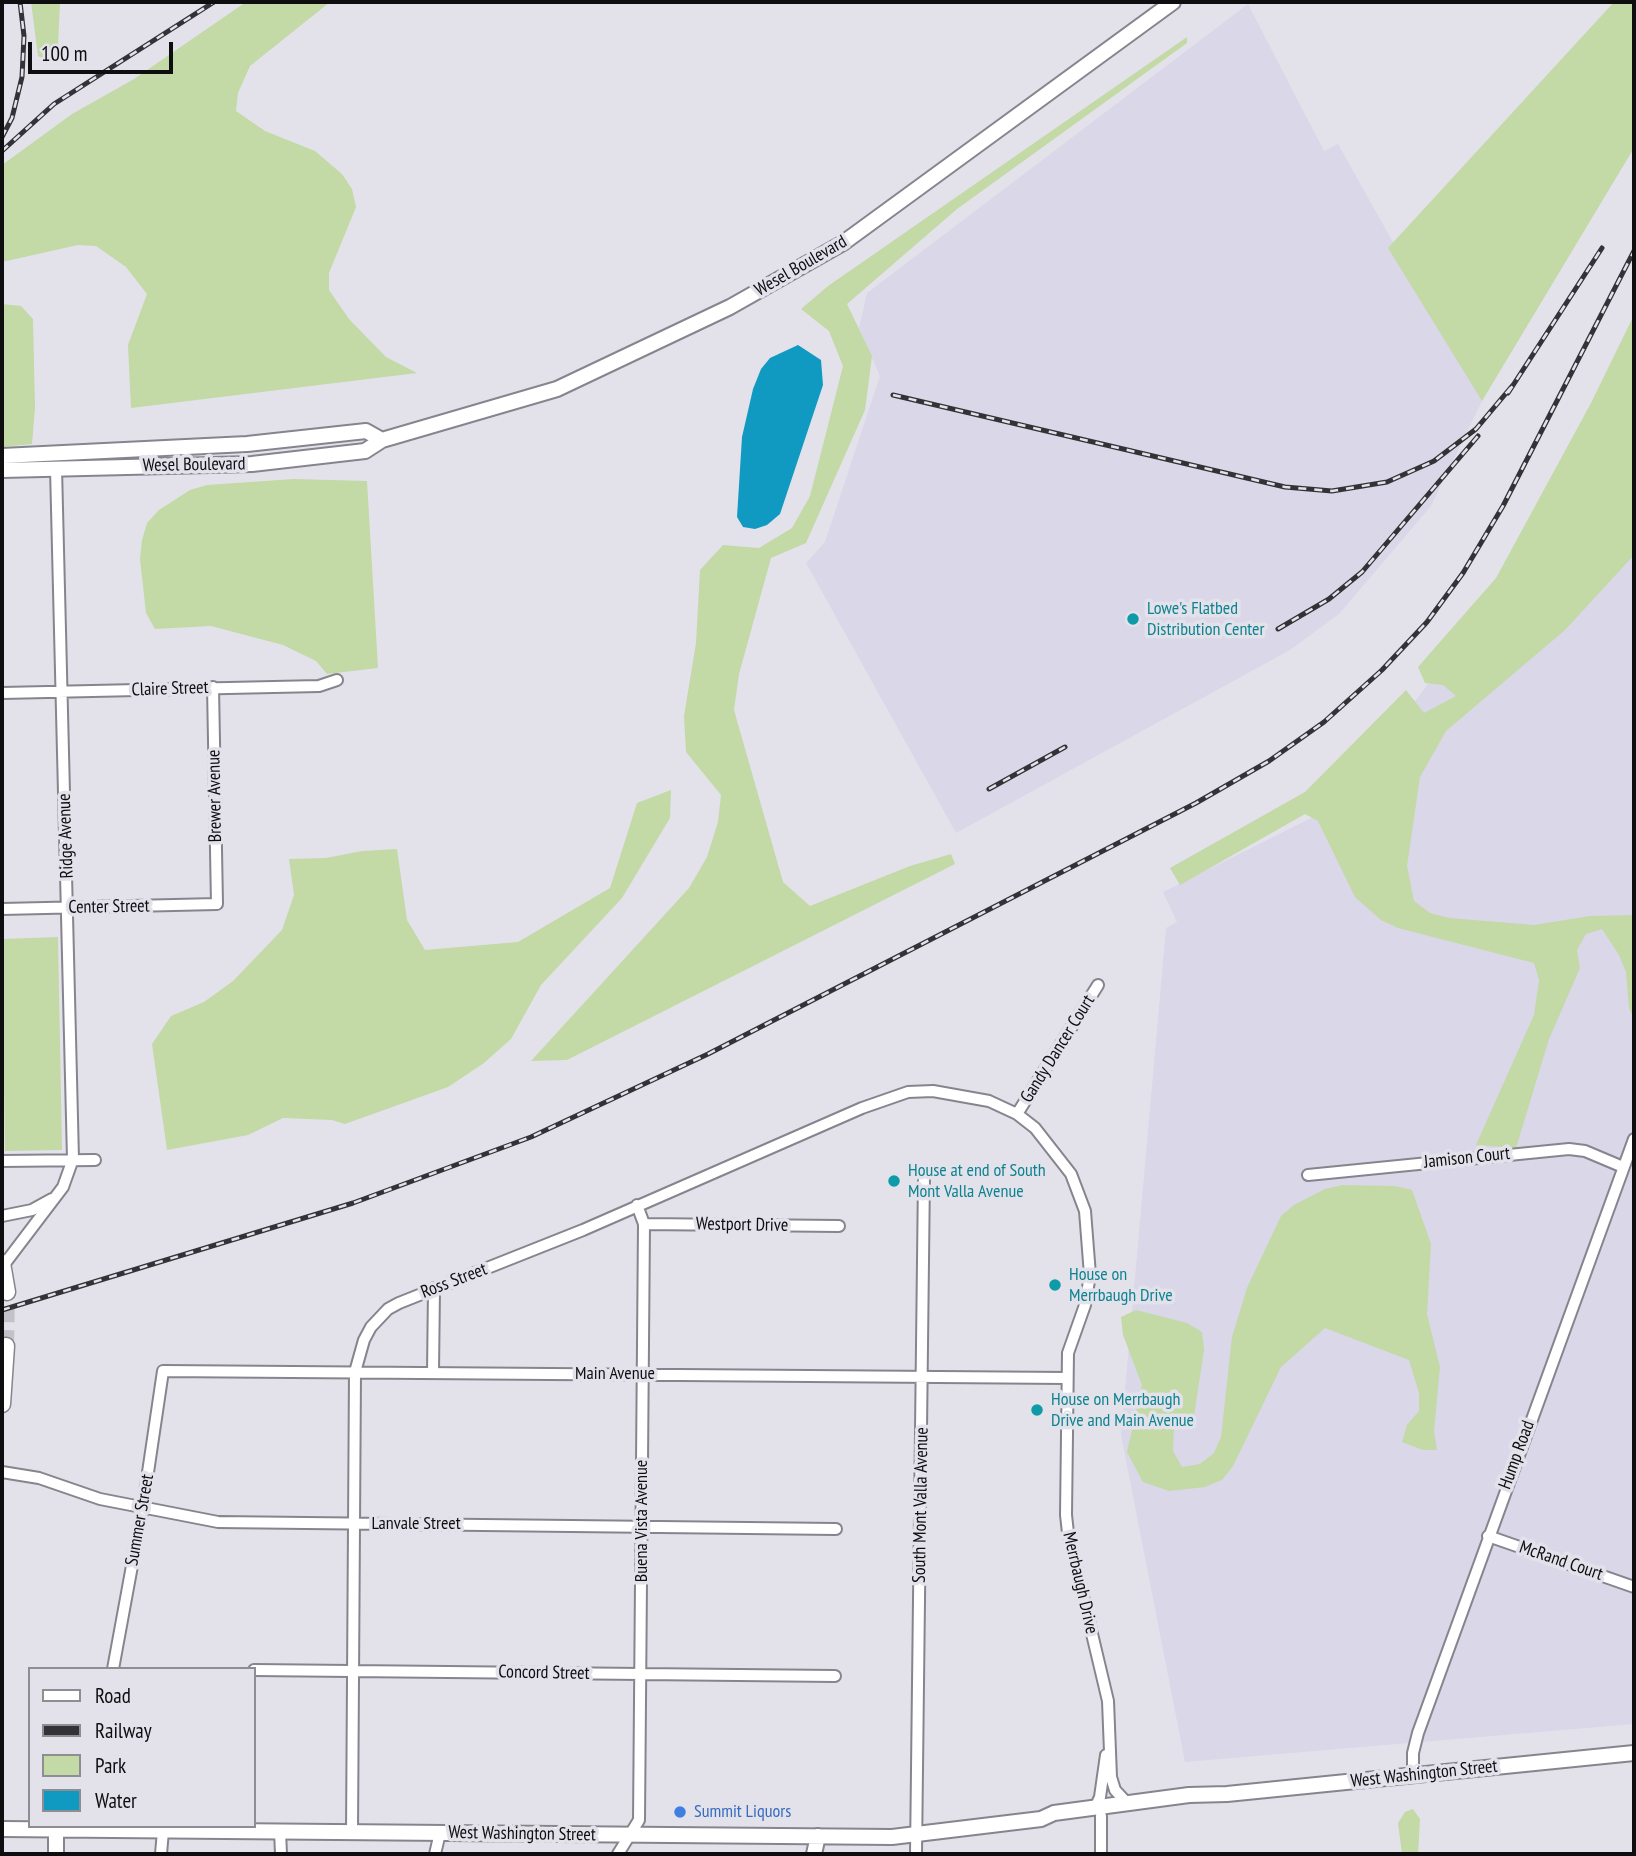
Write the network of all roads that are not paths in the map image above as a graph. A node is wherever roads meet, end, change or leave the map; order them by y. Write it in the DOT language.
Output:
graph roads {
  1 [pos="1173,2"];
  2 [pos="382,440"];
  3 [pos="2,456"];
  4 [pos="56,468"];
  5 [pos="2,470"];
  6 [pos="337,680"];
  7 [pos="213,687"];
  8 [pos="62,692"];
  9 [pos="2,693"];
  10 [pos="217,904"];
  11 [pos="68,908"];
  12 [pos="2,909"];
  13 [pos="1098,985"];
  14 [pos="1017,1114"];
  15 [pos="1634,1139"];
  16 [pos="73,1159"];
  17 [pos="95,1160"];
  18 [pos="2,1161"];
  19 [pos="1623,1167"];
  20 [pos="1308,1175"];
  21 [pos="924,1176"];
  22 [pos="54,1197"];
  23 [pos="637,1205"];
  24 [pos="2,1216"];
  25 [pos="644,1224"];
  26 [pos="839,1226"];
  27 [pos="2,1265"];
  28 [pos="434,1288"];
  29 [pos="7,1292"];
  30 [pos="6,1346"];
  31 [pos="163,1371"];
  32 [pos="355,1372"];
  33 [pos="433,1373"];
  34 [pos="643,1375"];
  35 [pos="922,1377"];
  36 [pos="1067,1378"];
  37 [pos="2,1397"];
  38 [pos="2,1472"];
  39 [pos="143,1506"];
  40 [pos="354,1523"];
  41 [pos="642,1525"];
  42 [pos="836,1529"];
  43 [pos="1488,1536"];
  44 [pos="1634,1587"];
  45 [pos="113,1667"];
  46 [pos="256,1670"];
  47 [pos="353,1671"];
  48 [pos="640,1674"];
  49 [pos="835,1676"];
  50 [pos="1109,1742"];
  51 [pos="1634,1753"];
  52 [pos="1413,1775"];
  53 [pos="1214,1795"];
  54 [pos="1127,1803"];
  55 [pos="1098,1812"];
  56 [pos="89,1828"];
  57 [pos="2,1829"];
  58 [pos="57,1829"];
  59 [pos="163,1830"];
  60 [pos="280,1831"];
  61 [pos="352,1832"];
  62 [pos="440,1833"];
  63 [pos="629,1835"];
  64 [pos="917,1835"];
  65 [pos="818,1836"];
  66 [pos="56,1854"];
  67 [pos="161,1854"];
  68 [pos="281,1854"];
  69 [pos="435,1854"];
  70 [pos="618,1854"];
  71 [pos="814,1854"];
  72 [pos="916,1854"];
  73 [pos="1101,1854"];
  1 -- 2 [label="street, Wesel Boulevard"];
  2 -- 3 [label="street, Wesel Boulevard"];
  2 -- 4 [label="street, Wesel Boulevard"];
  4 -- 5 [label="street, Wesel Boulevard"];
  4 -- 8 [label="street, Ridge Avenue"];
  6 -- 7 [label="street, Claire Street"];
  7 -- 8 [label="street, Claire Street"];
  7 -- 10 [label="street, Brewer Avenue"];
  8 -- 9 [label="street, Claire Street"];
  8 -- 11 [label="street, Ridge Avenue"];
  10 -- 11 [label="street, Center Street"];
  11 -- 12 [label="street, Center Street"];
  11 -- 16 [label="street, Ridge Avenue"];
  13 -- 14 [label="street, Gandy Dancer Court"];
  14 -- 23 [label="street, Ross Street"];
  14 -- 36 [label="street, Merrbaugh Drive"];
  15 -- 19 [label="street, Hump Road"];
  16 -- 17 [label="street"];
  16 -- 18 [label="street"];
  16 -- 22 [label="street, Ridge Avenue"];
  19 -- 20 [label="street, Jamison Court"];
  19 -- 43 [label="street, Hump Road"];
  21 -- 35 [label="street, South Mont Valla Avenue"];
  22 -- 24 [label="street"];
  22 -- 27 [label="street, Ridge Avenue"];
  23 -- 25 [label="street, Buena Vista Avenue"];
  23 -- 28 [label="street, Ross Street"];
  25 -- 26 [label="street, Westport Drive"];
  25 -- 34 [label="street, Buena Vista Avenue"];
  27 -- 29 [label="main road"];
  28 -- 32 [label="street, Ross Street"];
  28 -- 33 [label="street"];
  30 -- 37 [label="main road"];
  31 -- 32 [label="street, Main Avenue"];
  31 -- 39 [label="street, Summer Street"];
  32 -- 33 [label="street, Main Avenue"];
  32 -- 40 [label="street, Ross Street"];
  33 -- 34 [label="street, Main Avenue"];
  34 -- 35 [label="street, Main Avenue"];
  34 -- 41 [label="street, Buena Vista Avenue"];
  35 -- 36 [label="street, Main Avenue"];
  35 -- 64 [label="street, South Mont Valla Avenue"];
  36 -- 50 [label="street, Merrbaugh Drive"];
  38 -- 39 [label="street, Lanvale Street"];
  39 -- 40 [label="street, Lanvale Street"];
  39 -- 45 [label="street, Summer Street"];
  40 -- 41 [label="street, Lanvale Street"];
  40 -- 47 [label="street, Ross Street"];
  41 -- 42 [label="street, Lanvale Street"];
  41 -- 48 [label="street, Buena Vista Avenue"];
  43 -- 44 [label="street, McRand Court"];
  43 -- 52 [label="street, Hump Road"];
  46 -- 47 [label="street, Concord Street"];
  47 -- 48 [label="street, Concord Street"];
  47 -- 61 [label="street, Ross Street"];
  48 -- 49 [label="street, Concord Street"];
  48 -- 63 [label="street, Buena Vista Avenue"];
  50 -- 54 [label="street, Merrbaugh Drive"];
  50 -- 55 [label="street, Merrbaugh Drive"];
  51 -- 52 [label="street, West Washington Street"];
  52 -- 53 [label="street, West Washington Street"];
  53 -- 54 [label="street, West Washington Street"];
  53 -- 55 [label="street, West Washington Street"];
  54 -- 55 [label="street, West Washington Street"];
  55 -- 64 [label="street, West Washington Street"];
  55 -- 73 [label="street, Merrbaugh Drive"];
  56 -- 58 [label="street, West Washington Street"];
  56 -- 59 [label="street, West Washington Street"];
  57 -- 58 [label="street, West Washington Street"];
  58 -- 66 [label="street"];
  59 -- 60 [label="street, West Washington Street"];
  59 -- 67 [label="street"];
  60 -- 61 [label="street, West Washington Street"];
  60 -- 68 [label="street"];
  61 -- 62 [label="street, West Washington Street"];
  62 -- 63 [label="street, West Washington Street"];
  62 -- 69 [label="street"];
  63 -- 65 [label="street, West Washington Street"];
  63 -- 70 [label="street, Buena Vista Avenue"];
  64 -- 65 [label="street, West Washington Street"];
  64 -- 72 [label="street, South Mont Valla Avenue"];
  65 -- 71 [label="street"];
}
